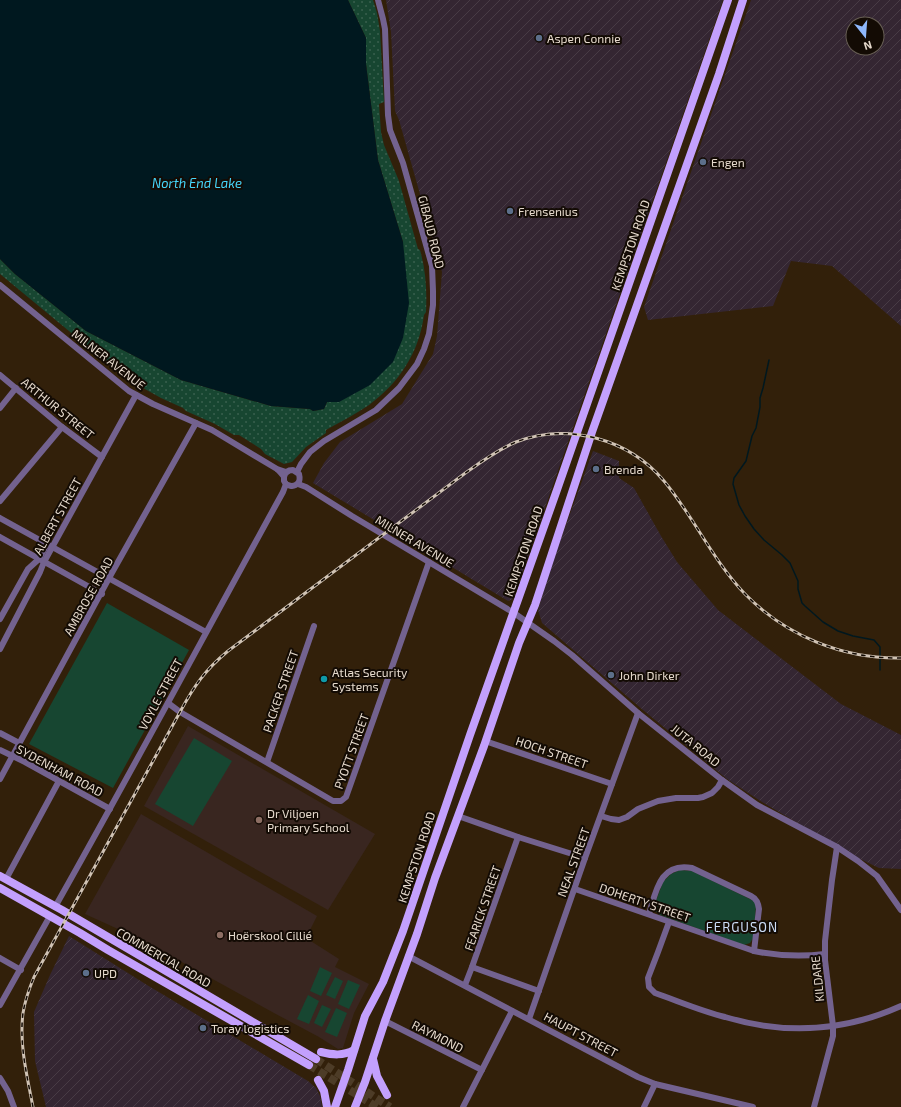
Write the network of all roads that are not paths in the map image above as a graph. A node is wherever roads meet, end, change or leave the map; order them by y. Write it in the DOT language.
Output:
graph roads {
  1 [pos="378,0"];
  2 [pos="728,0"];
  3 [pos="743,0"];
  4 [pos="0,285"];
  5 [pos="0,375"];
  6 [pos="16,388"];
  7 [pos="136,396"];
  8 [pos="0,408"];
  9 [pos="196,423"];
  10 [pos="62,426"];
  11 [pos="102,457"];
  12 [pos="295,471"];
  13 [pos="285,475"];
  14 [pos="299,481"];
  15 [pos="288,485"];
  16 [pos="0,501"];
  17 [pos="0,518"];
  18 [pos="0,537"];
  19 [pos="50,546"];
  20 [pos="41,560"];
  21 [pos="429,562"];
  22 [pos="110,578"];
  23 [pos="102,594"];
  24 [pos="514,613"];
  25 [pos="0,619"];
  26 [pos="528,622"];
  27 [pos="314,626"];
  28 [pos="206,632"];
  29 [pos="3,637"];
  30 [pos="0,649"];
  31 [pos="168,703"];
  32 [pos="638,713"];
  33 [pos="0,733"];
  34 [pos="485,740"];
  35 [pos="20,743"];
  36 [pos="0,750"];
  37 [pos="13,757"];
  38 [pos="266,762"];
  39 [pos="0,779"];
  40 [pos="722,780"];
  41 [pos="59,781"];
  42 [pos="612,784"];
  43 [pos="110,809"];
  44 [pos="458,816"];
  45 [pos="602,816"];
  46 [pos="518,837"];
  47 [pos="837,847"];
  48 [pos="585,858"];
  49 [pos="3,877"];
  50 [pos="0,888"];
  51 [pos="575,889"];
  52 [pos="59,909"];
  53 [pos="901,910"];
  54 [pos="649,914"];
  55 [pos="53,918"];
  56 [pos="669,922"];
  57 [pos="754,951"];
  58 [pos="825,954"];
  59 [pos="408,956"];
  60 [pos="0,958"];
  61 [pos="472,967"];
  62 [pos="20,970"];
  63 [pos="465,985"];
  64 [pos="539,991"];
  65 [pos="0,1005"];
  66 [pos="901,1006"];
  67 [pos="512,1010"];
  68 [pos="529,1019"];
  69 [pos="385,1021"];
  70 [pos="833,1026"];
  71 [pos="354,1050"];
  72 [pos="321,1052"];
  73 [pos="316,1059"];
  74 [pos="372,1059"];
  75 [pos="309,1065"];
  76 [pos="482,1070"];
  77 [pos="0,1078"];
  78 [pos="318,1080"];
  79 [pos="655,1084"];
  80 [pos="387,1095"];
  81 [pos="14,1107"];
  82 [pos="328,1107"];
  83 [pos="335,1107"];
  84 [pos="356,1107"];
  85 [pos="463,1107"];
  86 [pos="644,1107"];
  87 [pos="753,1107"];
  88 [pos="814,1107"];
  1 -- 12 [label="street, GIBAUD ROAD"];
  2 -- 24 [label="main road, KEMPSTON ROAD"];
  3 -- 26 [label="main road, KEMPSTON ROAD"];
  4 -- 7 [label="street, MILNER AVENUE"];
  5 -- 6 [label="street, ARTHUR STREET"];
  6 -- 8 [label="street"];
  6 -- 10 [label="street, ARTHUR STREET"];
  7 -- 9 [label="street, MILNER AVENUE"];
  7 -- 11 [label="street, ALBERT STREET"];
  9 -- 13 [label="street, MILNER AVENUE"];
  9 -- 22 [label="street, AMBROSE ROAD"];
  10 -- 11 [label="street, ARTHUR STREET"];
  10 -- 16 [label="street"];
  11 -- 19 [label="street, ALBERT STREET"];
  12 -- 13 [label="street"];
  12 -- 14 [label="street"];
  13 -- 15 [label="street"];
  14 -- 15 [label="street"];
  14 -- 21 [label="street, MILNER AVENUE"];
  15 -- 28 [label="street, VOYLE STREET"];
  17 -- 19 [label="street"];
  18 -- 20 [label="street"];
  19 -- 20 [label="street, ALBERT STREET"];
  19 -- 22 [label="street"];
  20 -- 23 [label="street"];
  20 -- 25 [label="street, ALBERT STREET"];
  20 -- 29 [label="street, ALBERT STREET"];
  21 -- 24 [label="street, MILNER AVENUE"];
  21 -- 38 [label="street, PYOTT STREET"];
  22 -- 23 [label="street, AMBROSE ROAD"];
  22 -- 28 [label="street"];
  23 -- 35 [label="street, AMBROSE ROAD"];
  24 -- 26 [label="street, JUTA ROAD"];
  24 -- 71 [label="main road, KEMPSTON ROAD"];
  26 -- 32 [label="street, JUTA ROAD"];
  26 -- 34 [label="main road, KEMPSTON ROAD"];
  27 -- 38 [label="street, PACKER STREET"];
  28 -- 31 [label="street, VOYLE STREET"];
  29 -- 30 [label="street, ALBERT STREET"];
  31 -- 38 [label="street, PYOTT STREET"];
  31 -- 43 [label="street, VOYLE STREET"];
  32 -- 40 [label="street, JUTA ROAD"];
  32 -- 42 [label="street, NEAL STREET"];
  33 -- 35 [label="street, SYDENHAM ROAD"];
  34 -- 42 [label="street, HOCH STREET"];
  34 -- 44 [label="main road, KEMPSTON ROAD"];
  35 -- 37 [label="street, AMBROSE ROAD"];
  36 -- 37 [label="street, SYDENHAM ROAD"];
  37 -- 39 [label="street, AMBROSE ROAD"];
  37 -- 41 [label="street, SYDENHAM ROAD"];
  40 -- 45 [label="street"];
  40 -- 47 [label="street, JUTA ROAD"];
  41 -- 43 [label="street, SYDENHAM ROAD"];
  41 -- 49 [label="street"];
  42 -- 45 [label="street, NEAL STREET"];
  43 -- 52 [label="street, VOYLE STREET"];
  44 -- 46 [label="street"];
  44 -- 59 [label="main road, KEMPSTON ROAD"];
  45 -- 48 [label="street, NEAL STREET"];
  46 -- 48 [label="street"];
  46 -- 61 [label="street, FEARICK STREET"];
  47 -- 53 [label="street, JUTA ROAD"];
  47 -- 58 [label="street, KILDARE"];
  48 -- 51 [label="street, NEAL STREET"];
  49 -- 52 [label="main road, COMMERCIAL ROAD"];
  50 -- 55 [label="main road, COMMERCIAL ROAD"];
  51 -- 54 [label="street, DOHERTY STREET"];
  51 -- 64 [label="street, NEAL STREET"];
  52 -- 73 [label="main road, COMMERCIAL ROAD"];
  54 -- 56 [label="street, DOHERTY STREET"];
  54 -- 57 [label="street"];
  55 -- 62 [label="street"];
  55 -- 75 [label="main road, COMMERCIAL ROAD"];
  56 -- 57 [label="street, DOHERTY STREET"];
  56 -- 70 [label="street"];
  57 -- 58 [label="street, DOHERTY STREET"];
  58 -- 70 [label="street, KILDARE"];
  59 -- 63 [label="street, HAUPT STREET"];
  59 -- 69 [label="main road, KEMPSTON ROAD"];
  60 -- 62 [label="street"];
  61 -- 63 [label="street, FEARICK STREET"];
  61 -- 64 [label="street"];
  62 -- 65 [label="street"];
  63 -- 67 [label="street, HAUPT STREET"];
  64 -- 68 [label="street, NEAL STREET"];
  66 -- 70 [label="street"];
  67 -- 68 [label="street, HAUPT STREET"];
  67 -- 76 [label="street"];
  68 -- 79 [label="street, HAUPT STREET"];
  69 -- 74 [label="main road, KEMPSTON ROAD"];
  69 -- 76 [label="street, RAYMOND"];
  70 -- 88 [label="street, KILDARE"];
  71 -- 72 [label="main road"];
  71 -- 83 [label="main road, KEMPSTON ROAD"];
  74 -- 80 [label="main road"];
  74 -- 84 [label="main road, KEMPSTON ROAD"];
  76 -- 85 [label="street"];
  77 -- 81 [label="street"];
  78 -- 82 [label="main road"];
  79 -- 86 [label="street"];
  79 -- 87 [label="street, HAUPT STREET"];
}
